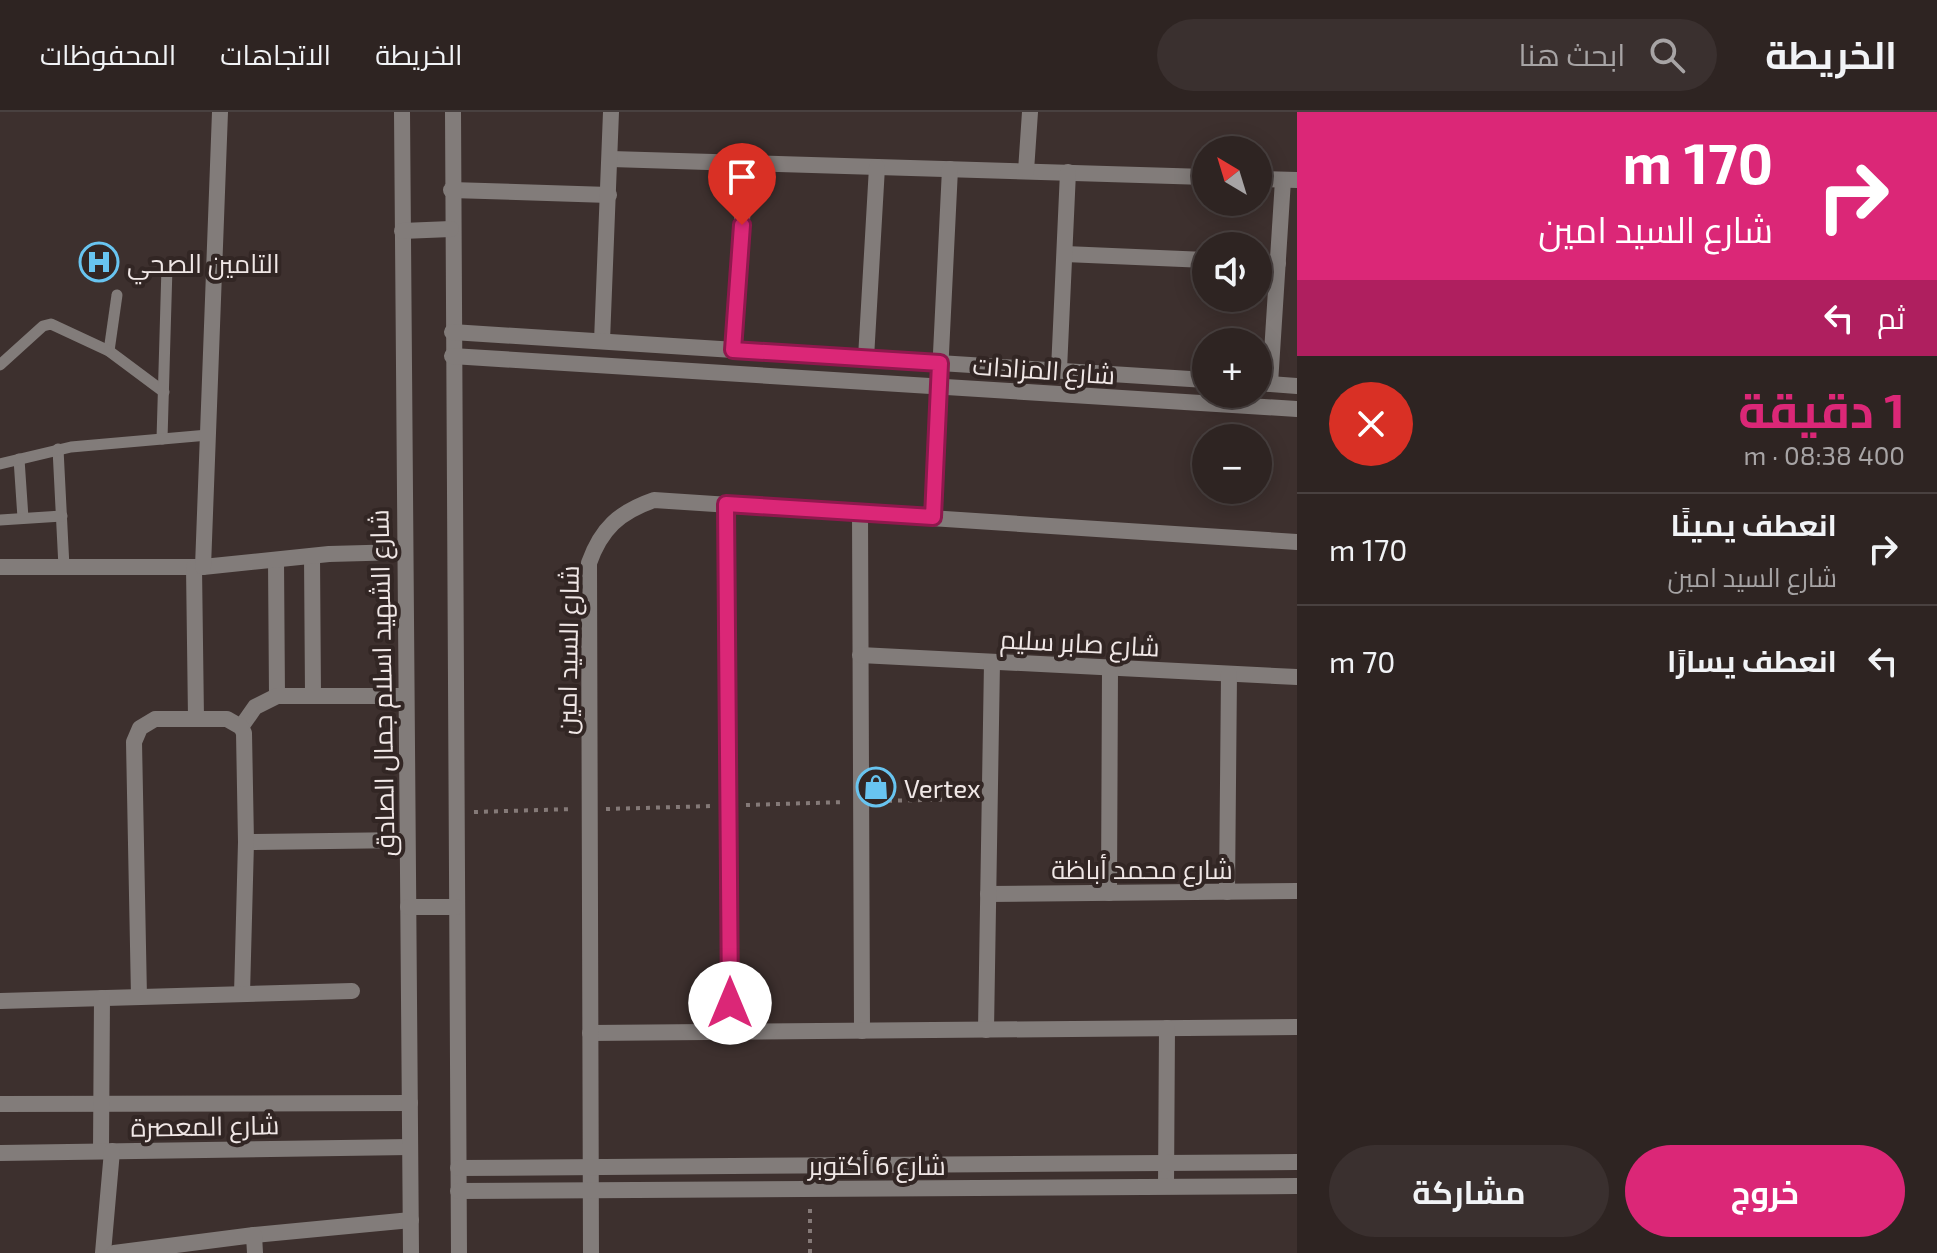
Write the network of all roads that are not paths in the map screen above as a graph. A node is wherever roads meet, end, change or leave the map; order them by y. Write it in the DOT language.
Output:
graph roads {
  1 [pos="220,112"];
  2 [pos="402,112"];
  3 [pos="453,112"];
  4 [pos="611,112"];
  5 [pos="1030,112"];
  6 [pos="611,159"];
  7 [pos="746,163"];
  8 [pos="877,167"];
  9 [pos="950,169"];
  10 [pos="1026,171"];
  11 [pos="1068,172"];
  12 [pos="1192,176"];
  13 [pos="1290,180"];
  14 [pos="451,190"];
  15 [pos="609,195"];
  16 [pos="451,229"];
  17 [pos="402,231"];
  18 [pos="1065,254"];
  19 [pos="1192,259"];
  20 [pos="1272,263"];
  21 [pos="1278,263"];
  22 [pos="167,267"];
  23 [pos="117,295"];
  24 [pos="1270,328"];
  25 [pos="452,332"];
  26 [pos="602,341"];
  27 [pos="733,350"];
  28 [pos="109,351"];
  29 [pos="452,356"];
  30 [pos="866,358"];
  31 [pos="940,363"];
  32 [pos="0,365"];
  33 [pos="1059,370"];
  34 [pos="1192,379"];
  35 [pos="1272,384"];
  36 [pos="1297,386"];
  37 [pos="939,387"];
  38 [pos="164,392"];
  39 [pos="1297,409"];
  40 [pos="208,435"];
  41 [pos="162,439"];
  42 [pos="58,449"];
  43 [pos="19,459"];
  44 [pos="0,464"];
  45 [pos="726,504"];
  46 [pos="860,513"];
  47 [pos="62,516"];
  48 [pos="933,517"];
  49 [pos="23,518"];
  50 [pos="0,520"];
  51 [pos="1297,542"];
  52 [pos="403,552"];
  53 [pos="312,556"];
  54 [pos="276,561"];
  55 [pos="0,567"];
  56 [pos="64,567"];
  57 [pos="199,567"];
  58 [pos="860,655"];
  59 [pos="992,662"];
  60 [pos="1110,668"];
  61 [pos="1229,674"];
  62 [pos="1297,677"];
  63 [pos="313,695"];
  64 [pos="277,696"];
  65 [pos="406,696"];
  66 [pos="196,719"];
  67 [pos="241,727"];
  68 [pos="407,840"];
  69 [pos="246,842"];
  70 [pos="1297,891"];
  71 [pos="1227,892"];
  72 [pos="1109,893"];
  73 [pos="988,894"];
  74 [pos="408,907"];
  75 [pos="456,907"];
  76 [pos="352,991"];
  77 [pos="242,994"];
  78 [pos="139,997"];
  79 [pos="102,998"];
  80 [pos="0,1001"];
  81 [pos="1297,1027"];
  82 [pos="1167,1028"];
  83 [pos="986,1030"];
  84 [pos="862,1031"];
  85 [pos="730,1032"];
  86 [pos="590,1033"];
  87 [pos="101,1103"];
  88 [pos="410,1103"];
  89 [pos="0,1104"];
  90 [pos="410,1147"];
  91 [pos="106,1151"];
  92 [pos="0,1153"];
  93 [pos="1297,1162"];
  94 [pos="1167,1163"];
  95 [pos="590,1167"];
  96 [pos="458,1168"];
  97 [pos="1166,1186"];
  98 [pos="1297,1186"];
  99 [pos="590,1190"];
  100 [pos="458,1191"];
  101 [pos="411,1220"];
  102 [pos="254,1235"];
  103 [pos="150,1251"];
  104 [pos="103,1253"];
  105 [pos="114,1253"];
  106 [pos="255,1253"];
  107 [pos="411,1253"];
  108 [pos="459,1253"];
  109 [pos="591,1253"];
  1 -- 40 [label="street"];
  2 -- 17 [label="street, شارع الشهيد اسلام جمال الصادق"];
  3 -- 14 [label="street"];
  4 -- 6 [label="street"];
  5 -- 10 [label="street"];
  6 -- 7 [label="street"];
  6 -- 15 [label="street"];
  7 -- 8 [label="street"];
  7 -- 27 [label="street"];
  8 -- 9 [label="street"];
  8 -- 30 [label="street"];
  9 -- 10 [label="street"];
  9 -- 31 [label="street"];
  10 -- 11 [label="street"];
  11 -- 12 [label="street"];
  11 -- 18 [label="street"];
  13 -- 21 [label="street"];
  14 -- 15 [label="street"];
  14 -- 16 [label="street"];
  15 -- 26 [label="street"];
  16 -- 17 [label="street"];
  16 -- 25 [label="street"];
  17 -- 52 [label="street, شارع الشهيد اسلام جمال الصادق"];
  18 -- 19 [label="street"];
  18 -- 33 [label="street"];
  20 -- 21 [label="street"];
  21 -- 24 [label="street"];
  22 -- 38 [label="lane"];
  23 -- 28 [label="lane"];
  25 -- 26 [label="street, شارع المزادات"];
  25 -- 29 [label="street"];
  26 -- 27 [label="street, شارع المزادات"];
  27 -- 30 [label="street, شارع المزادات"];
  28 -- 32 [label="lane"];
  28 -- 38 [label="lane"];
  29 -- 37 [label="street, شارع المزادات"];
  29 -- 75 [label="street"];
  30 -- 31 [label="street, شارع المزادات"];
  31 -- 33 [label="street, شارع المزادات"];
  31 -- 37 [label="street"];
  33 -- 34 [label="street, شارع المزادات"];
  35 -- 36 [label="street"];
  37 -- 39 [label="street, شارع المزادات"];
  37 -- 48 [label="street"];
  38 -- 41 [label="lane"];
  40 -- 41 [label="lane"];
  40 -- 57 [label="street"];
  41 -- 42 [label="lane"];
  42 -- 43 [label="lane"];
  42 -- 47 [label="lane"];
  43 -- 44 [label="lane"];
  43 -- 49 [label="lane"];
  45 -- 46 [label="street, شارع السيد امين"];
  45 -- 85 [label="street"];
  45 -- 86 [label="street, شارع السيد امين"];
  46 -- 48 [label="street, شارع السيد امين"];
  46 -- 58 [label="street"];
  47 -- 49 [label="lane"];
  47 -- 56 [label="lane"];
  48 -- 51 [label="street, شارع السيد امين"];
  49 -- 50 [label="lane"];
  52 -- 53 [label="street"];
  52 -- 65 [label="street, شارع الشهيد اسلام جمال الصادق"];
  53 -- 54 [label="street"];
  53 -- 63 [label="street"];
  54 -- 57 [label="street"];
  54 -- 64 [label="street"];
  55 -- 56 [label="street"];
  56 -- 57 [label="street"];
  57 -- 66 [label="street"];
  58 -- 59 [label="street, شارع صابر سليم"];
  58 -- 84 [label="street"];
  59 -- 60 [label="street, شارع صابر سليم"];
  59 -- 73 [label="street"];
  60 -- 61 [label="street, شارع صابر سليم"];
  60 -- 72 [label="street"];
  61 -- 62 [label="street, شارع صابر سليم"];
  61 -- 71 [label="street"];
  63 -- 64 [label="street"];
  63 -- 65 [label="street"];
  64 -- 67 [label="street"];
  65 -- 68 [label="street, شارع الشهيد اسلام جمال الصادق"];
  66 -- 67 [label="street"];
  66 -- 78 [label="street"];
  67 -- 69 [label="street"];
  68 -- 69 [label="street"];
  68 -- 74 [label="street, شارع الشهيد اسلام جمال الصادق"];
  69 -- 77 [label="street"];
  70 -- 71 [label="street, شارع محمد أباظة"];
  71 -- 72 [label="street, شارع محمد أباظة"];
  72 -- 73 [label="street, شارع محمد أباظة"];
  73 -- 83 [label="street"];
  74 -- 75 [label="street"];
  74 -- 88 [label="street, شارع الشهيد اسلام جمال الصادق"];
  75 -- 96 [label="street"];
  76 -- 77 [label="street"];
  77 -- 78 [label="street"];
  78 -- 79 [label="street"];
  79 -- 80 [label="street"];
  79 -- 87 [label="street"];
  81 -- 82 [label="street"];
  82 -- 83 [label="street"];
  82 -- 94 [label="street"];
  83 -- 84 [label="street"];
  84 -- 85 [label="street"];
  85 -- 86 [label="street"];
  86 -- 95 [label="street, شارع السيد امين"];
  87 -- 88 [label="street, شارع المعصرة"];
  87 -- 89 [label="street, شارع المعصرة"];
  87 -- 91 [label="street"];
  88 -- 90 [label="street, شارع الشهيد اسلام جمال الصادق"];
  90 -- 91 [label="street, شارع المعصرة"];
  90 -- 101 [label="street, شارع الشهيد اسلام جمال الصادق"];
  91 -- 92 [label="street, شارع المعصرة"];
  91 -- 104 [label="street"];
  93 -- 94 [label="street, شارع 6 أكتوبر"];
  94 -- 95 [label="street, شارع 6 أكتوبر"];
  94 -- 97 [label="street"];
  95 -- 96 [label="street, شارع 6 أكتوبر"];
  95 -- 99 [label="street, شارع السيد امين"];
  96 -- 100 [label="street"];
  97 -- 98 [label="street, شارع 6 أكتوبر"];
  97 -- 99 [label="street, شارع 6 أكتوبر"];
  99 -- 100 [label="street, شارع 6 أكتوبر"];
  99 -- 109 [label="street, شارع السيد امين"];
  100 -- 108 [label="street"];
  101 -- 102 [label="street"];
  101 -- 107 [label="street, شارع الشهيد اسلام جمال الصادق"];
  102 -- 103 [label="street"];
  102 -- 106 [label="street"];
  103 -- 105 [label="street"];
}
